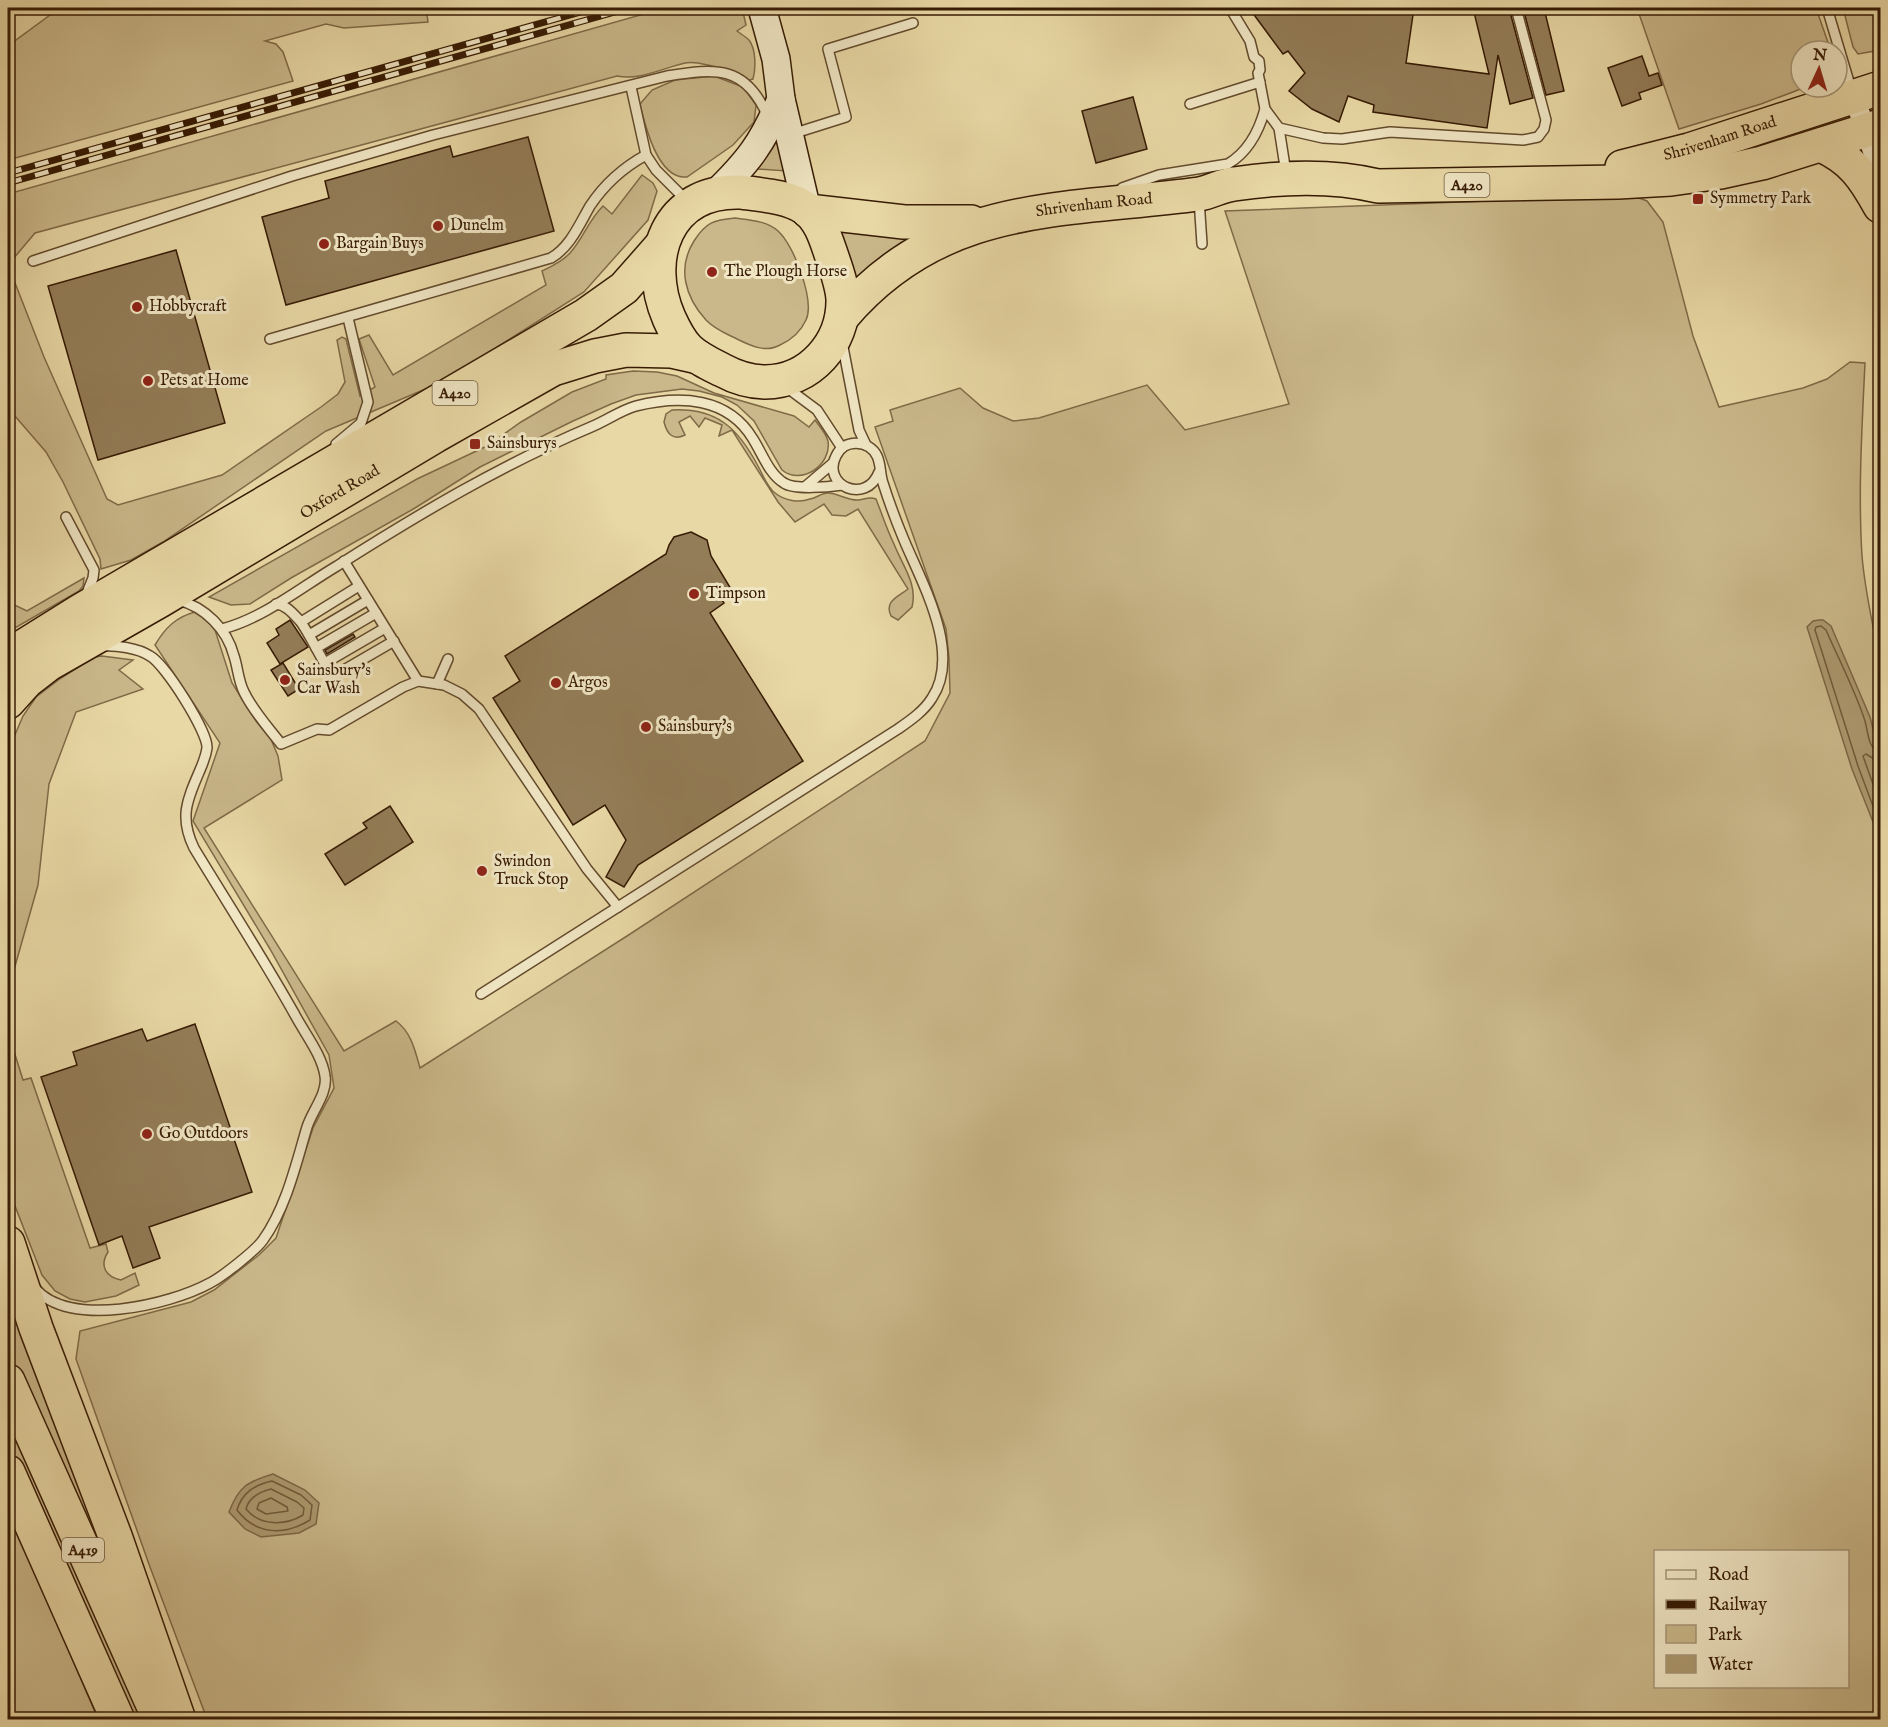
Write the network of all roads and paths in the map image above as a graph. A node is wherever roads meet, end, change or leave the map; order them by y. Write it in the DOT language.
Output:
graph roads {
  1 [pos="1230,8"];
  2 [pos="1516,8"];
  3 [pos="1827,8"];
  4 [pos="764,15"];
  5 [pos="913,23"];
  6 [pos="1259,78"];
  7 [pos="631,87"];
  8 [pos="1190,104"];
  9 [pos="1265,109"];
  10 [pos="1872,111"];
  11 [pos="1279,128"];
  12 [pos="780,130"];
  13 [pos="1821,145"];
  14 [pos="646,155"];
  15 [pos="1881,171"];
  16 [pos="1556,182"];
  17 [pos="1282,189"];
  18 [pos="1116,190"];
  19 [pos="1200,193"];
  20 [pos="1105,195"];
  21 [pos="703,200"];
  22 [pos="1881,206"];
  23 [pos="1072,207"];
  24 [pos="808,210"];
  25 [pos="985,222"];
  26 [pos="1202,244"];
  27 [pos="661,246"];
  28 [pos="33,261"];
  29 [pos="348,318"];
  30 [pos="840,322"];
  31 [pos="270,339"];
  32 [pos="698,357"];
  33 [pos="776,381"];
  34 [pos="866,445"];
  35 [pos="842,448"];
  36 [pos="326,451"];
  37 [pos="833,463"];
  38 [pos="308,465"];
  39 [pos="879,471"];
  40 [pos="842,485"];
  41 [pos="806,486"];
  42 [pos="66,517"];
  43 [pos="234,522"];
  44 [pos="344,561"];
  45 [pos="359,586"];
  46 [pos="161,600"];
  47 [pos="368,600"];
  48 [pos="276,604"];
  49 [pos="80,611"];
  50 [pos="376,613"];
  51 [pos="301,622"];
  52 [pos="386,628"];
  53 [pos="222,629"];
  54 [pos="309,635"];
  55 [pos="394,641"];
  56 [pos="316,648"];
  57 [pos="69,652"];
  58 [pos="8,656"];
  59 [pos="448,659"];
  60 [pos="325,663"];
  61 [pos="418,681"];
  62 [pos="437,684"];
  63 [pos="8,702"];
  64 [pos="618,907"];
  65 [pos="481,994"];
  66 [pos="10,1252"];
  67 [pos="8,1382"];
  68 [pos="8,1473"];
  69 [pos="118,1719"];
  70 [pos="159,1719"];
  71 [pos="179,1719"];
  1 -- 6 [label="lane"];
  2 -- 11 [label="lane"];
  3 -- 10 [label="lane"];
  4 -- 12 [label="street"];
  5 -- 12 [label="lane"];
  6 -- 8 [label="lane"];
  6 -- 9 [label="lane"];
  7 -- 12 [label="lane"];
  7 -- 14 [label="lane"];
  7 -- 28 [label="lane"];
  9 -- 11 [label="lane"];
  9 -- 18 [label="lane"];
  10 -- 13 [label="highway, Shrivenham Road / A420"];
  10 -- 15 [label="street"];
  10 -- 16 [label="highway, Shrivenham Road / A420"];
  11 -- 17 [label="lane"];
  12 -- 21 [label="street"];
  12 -- 24 [label="street"];
  13 -- 16 [label="highway, Shrivenham Road / A420"];
  13 -- 22 [label="highway"];
  14 -- 21 [label="lane"];
  14 -- 29 [label="lane"];
  16 -- 17 [label="highway, Shrivenham Road / A420"];
  17 -- 19 [label="highway, Shrivenham Road / A420"];
  19 -- 23 [label="highway, Shrivenham Road / A420"];
  19 -- 26 [label="lane"];
  20 -- 23 [label="lane"];
  21 -- 24 [label="highway, A420"];
  21 -- 27 [label="highway, A420"];
  23 -- 25 [label="highway, Shrivenham Road / A420"];
  24 -- 25 [label="highway, Shrivenham Road / A420"];
  24 -- 30 [label="highway"];
  25 -- 30 [label="highway, Shrivenham Road / A420"];
  27 -- 32 [label="highway, A420"];
  27 -- 43 [label="highway, Oxford Road / A420"];
  29 -- 31 [label="lane"];
  29 -- 36 [label="lane"];
  30 -- 33 [label="highway, A420"];
  30 -- 34 [label="lane"];
  32 -- 33 [label="highway, A420"];
  32 -- 46 [label="highway, Oxford Road / A420"];
  33 -- 35 [label="lane"];
  34 -- 35 [label="lane"];
  34 -- 39 [label="lane"];
  35 -- 37 [label="lane"];
  37 -- 40 [label="lane"];
  37 -- 41 [label="lane"];
  38 -- 43 [label="lane"];
  39 -- 40 [label="lane"];
  39 -- 64 [label="lane"];
  40 -- 41 [label="lane"];
  41 -- 44 [label="lane"];
  42 -- 49 [label="lane"];
  43 -- 49 [label="highway, Oxford Road / A420"];
  44 -- 45 [label="lane"];
  44 -- 48 [label="lane"];
  45 -- 47 [label="lane"];
  45 -- 51 [label="lane"];
  46 -- 53 [label="lane"];
  46 -- 57 [label="highway, Oxford Road / A420"];
  47 -- 50 [label="lane"];
  47 -- 54 [label="lane"];
  48 -- 51 [label="lane"];
  48 -- 53 [label="lane"];
  49 -- 58 [label="highway, Oxford Road / A420"];
  50 -- 52 [label="lane"];
  50 -- 56 [label="lane"];
  51 -- 54 [label="lane"];
  52 -- 55 [label="lane"];
  52 -- 60 [label="lane"];
  53 -- 61 [label="lane"];
  54 -- 56 [label="lane"];
  55 -- 60 [label="lane"];
  55 -- 61 [label="lane"];
  56 -- 60 [label="lane"];
  57 -- 63 [label="highway, Oxford Road / A420"];
  57 -- 66 [label="lane"];
  59 -- 62 [label="lane"];
  61 -- 62 [label="lane"];
  62 -- 64 [label="lane"];
  64 -- 65 [label="lane"];
  66 -- 71 [label="highway"];
  67 -- 70 [label="highway, A419"];
  68 -- 69 [label="highway, A419"];
}
